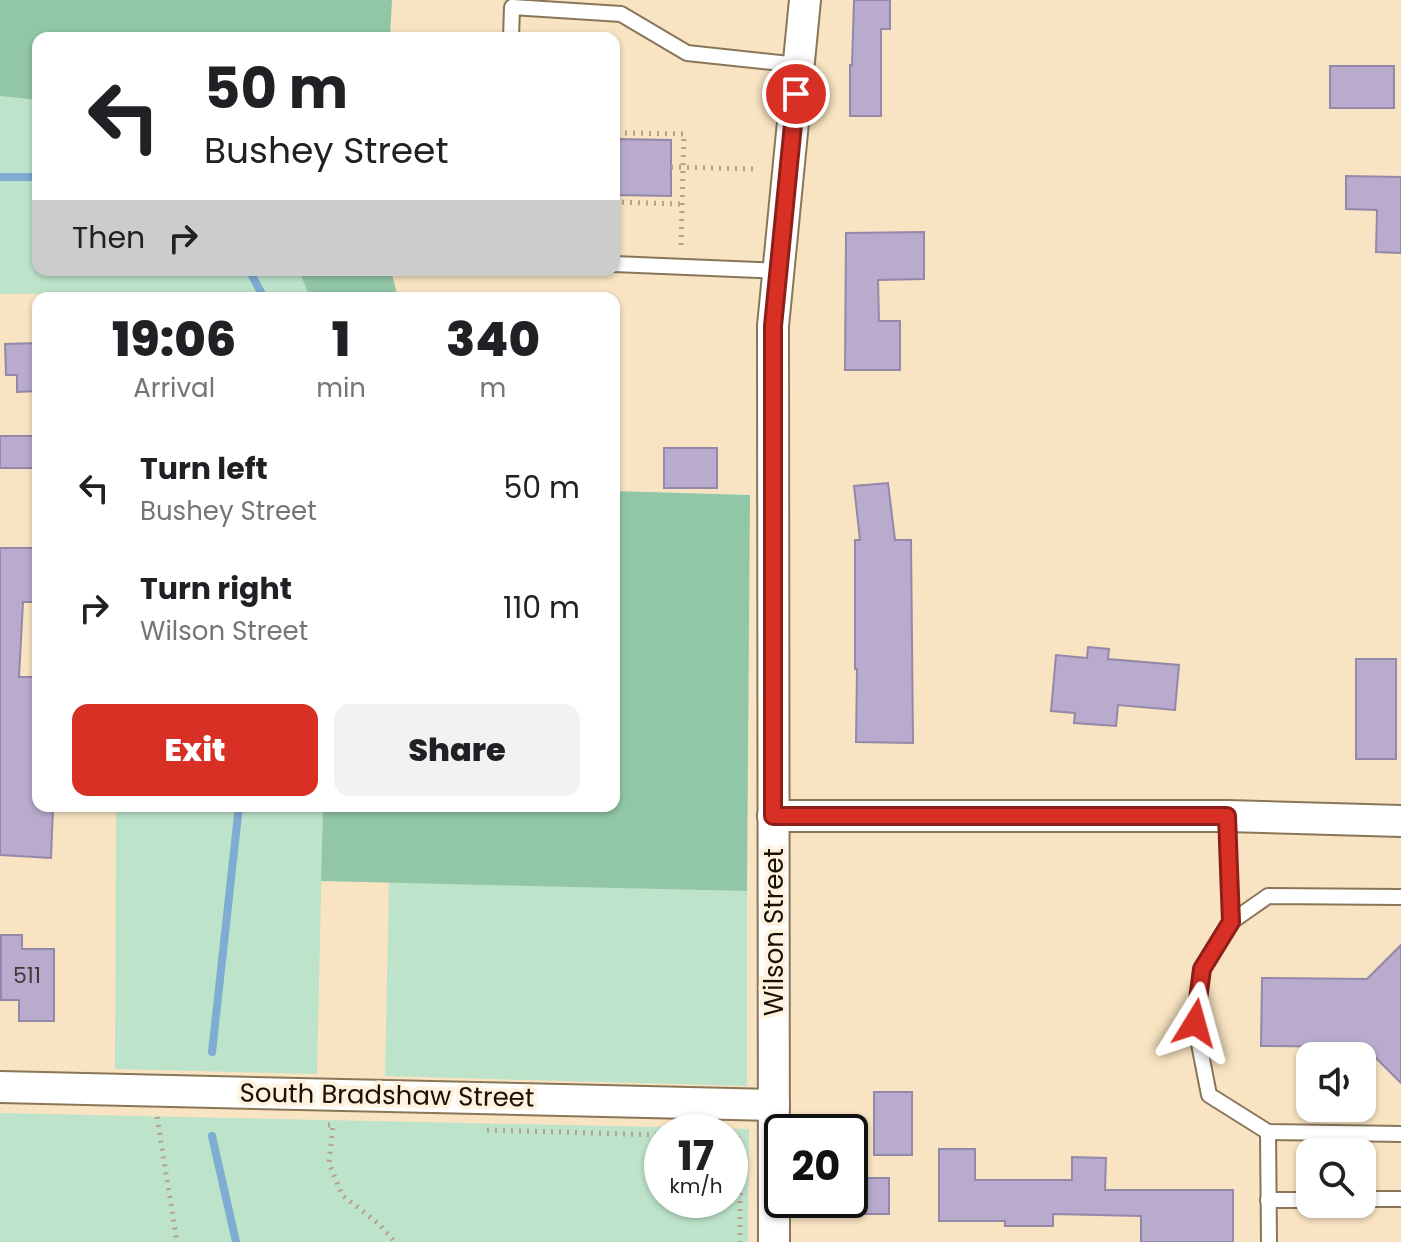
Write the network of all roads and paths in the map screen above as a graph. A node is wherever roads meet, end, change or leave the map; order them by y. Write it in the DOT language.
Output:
graph roads {
  1 [pos="805,0"];
  2 [pos="511,32"];
  3 [pos="799,65"];
  4 [pos="625,133"];
  5 [pos="671,167"];
  6 [pos="683,168"];
  7 [pos="755,169"];
  8 [pos="620,202"];
  9 [pos="681,204"];
  10 [pos="620,264"];
  11 [pos="680,267"];
  12 [pos="779,271"];
  13 [pos="773,816"];
  14 [pos="1227,816"];
  15 [pos="1401,821"];
  16 [pos="1401,897"];
  17 [pos="1231,922"];
  18 [pos="0,1087"];
  19 [pos="774,1105"];
  20 [pos="156,1112"];
  21 [pos="319,1124"];
  22 [pos="474,1129"];
  23 [pos="1268,1132"];
  24 [pos="644,1134"];
  25 [pos="1401,1134"];
  26 [pos="1376,1199"];
  27 [pos="1401,1199"];
  28 [pos="1268,1200"];
  29 [pos="1296,1200"];
  30 [pos="740,1218"];
  31 [pos="177,1242"];
  32 [pos="395,1242"];
  33 [pos="740,1242"];
  34 [pos="774,1242"];
  35 [pos="1269,1242"];
  1 -- 3 [label="street, Wilson Street"];
  2 -- 3 [label="lane"];
  3 -- 12 [label="street, Wilson Street"];
  4 -- 6 [label="path"];
  5 -- 6 [label="path"];
  6 -- 7 [label="path"];
  6 -- 9 [label="path"];
  8 -- 9 [label="path"];
  9 -- 11 [label="path"];
  10 -- 11 [label="lane"];
  11 -- 12 [label="lane"];
  12 -- 13 [label="street, Wilson Street"];
  13 -- 14 [label="street"];
  13 -- 19 [label="street, Wilson Street"];
  14 -- 15 [label="street"];
  14 -- 17 [label="lane"];
  16 -- 17 [label="lane"];
  17 -- 23 [label="lane"];
  18 -- 19 [label="street, South Bradshaw Street"];
  19 -- 34 [label="street, Wilson Street"];
  20 -- 31 [label="path"];
  21 -- 32 [label="path"];
  22 -- 24 [label="path"];
  23 -- 25 [label="lane"];
  23 -- 28 [label="lane"];
  26 -- 27 [label="lane"];
  28 -- 29 [label="lane"];
  28 -- 35 [label="lane"];
  30 -- 33 [label="path"];
}
